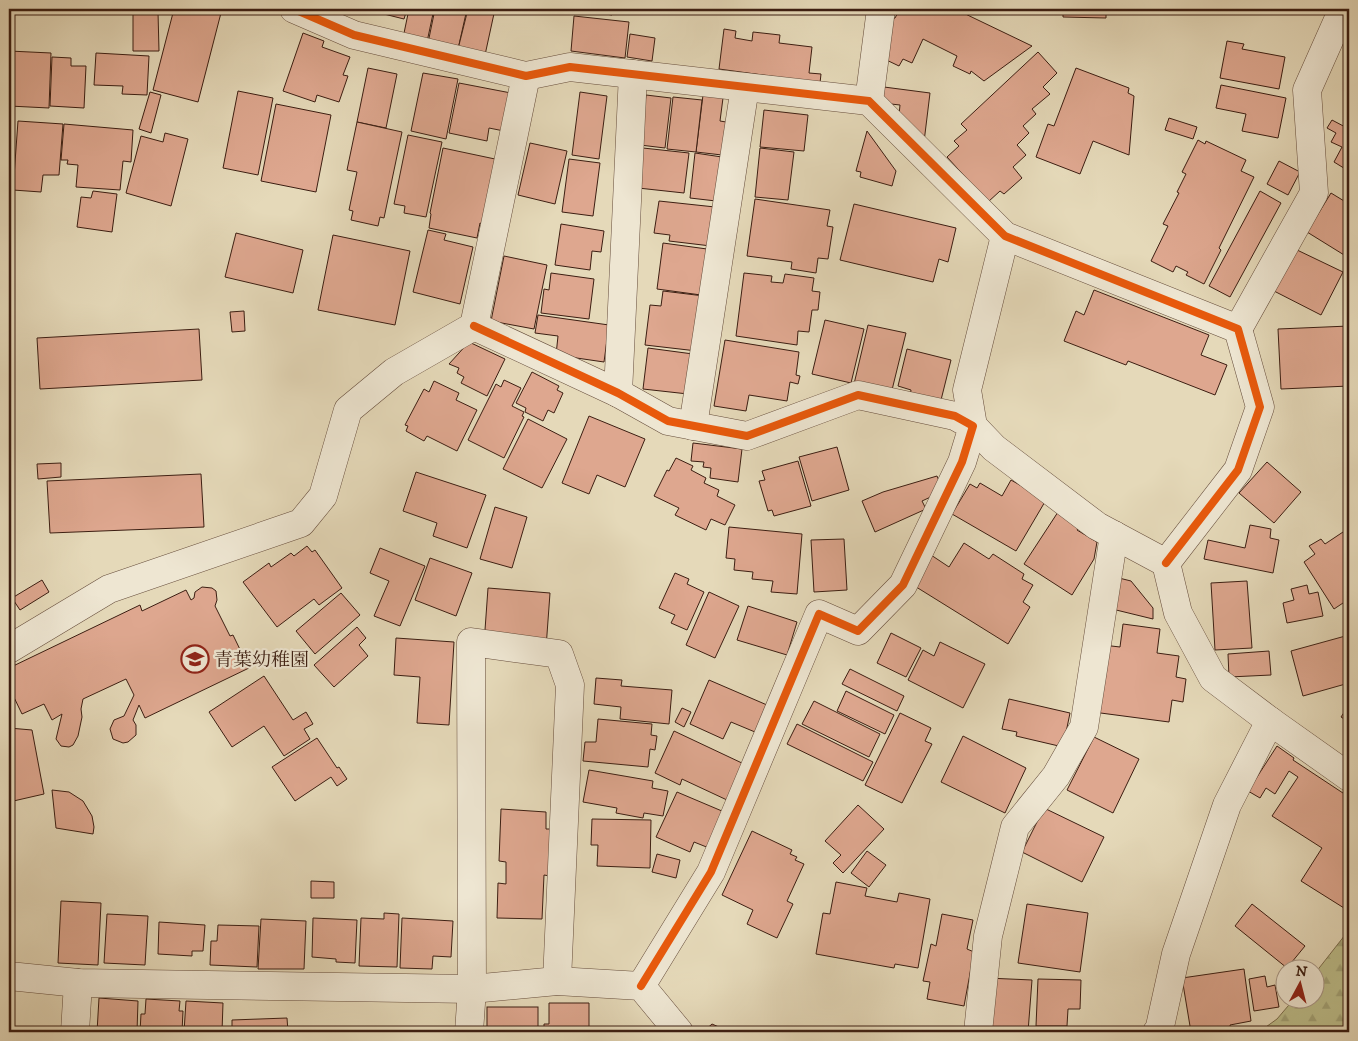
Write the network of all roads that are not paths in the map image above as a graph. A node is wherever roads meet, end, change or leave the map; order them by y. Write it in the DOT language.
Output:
graph roads {
  1 [pos="294,9"];
  2 [pos="881,9"];
  3 [pos="1343,9"];
  4 [pos="634,74"];
  5 [pos="526,76"];
  6 [pos="745,87"];
  7 [pos="869,101"];
  8 [pos="1005,236"];
  9 [pos="474,326"];
  10 [pos="1238,329"];
  11 [pos="618,393"];
  12 [pos="693,426"];
  13 [pos="973,426"];
  14 [pos="1114,534"];
  15 [pos="1166,563"];
  16 [pos="9,649"];
  17 [pos="1270,721"];
  18 [pos="1349,777"];
  19 [pos="9,976"];
  20 [pos="557,982"];
  21 [pos="78,983"];
  22 [pos="641,986"];
  23 [pos="472,989"];
  24 [pos="74,1032"];
  25 [pos="469,1032"];
  26 [pos="679,1032"];
  27 [pos="978,1032"];
  28 [pos="1157,1032"];
  1 -- 5 [label="street"];
  2 -- 7 [label="street"];
  3 -- 10 [label="street"];
  4 -- 5 [label="street"];
  4 -- 6 [label="street"];
  4 -- 11 [label="street"];
  5 -- 9 [label="street"];
  6 -- 7 [label="street"];
  6 -- 12 [label="street"];
  7 -- 8 [label="street"];
  8 -- 10 [label="street"];
  8 -- 13 [label="street"];
  9 -- 11 [label="street"];
  9 -- 16 [label="street"];
  10 -- 15 [label="street"];
  11 -- 12 [label="street"];
  12 -- 13 [label="street"];
  13 -- 14 [label="street"];
  13 -- 22 [label="street"];
  14 -- 15 [label="street"];
  14 -- 27 [label="street"];
  15 -- 17 [label="street"];
  17 -- 18 [label="street"];
  17 -- 28 [label="street"];
  19 -- 21 [label="street"];
  20 -- 22 [label="street"];
  20 -- 23 [label="street"];
  20 -- 23 [label="street"];
  21 -- 23 [label="street"];
  21 -- 24 [label="street"];
  22 -- 26 [label="street"];
  23 -- 25 [label="street"];
}
